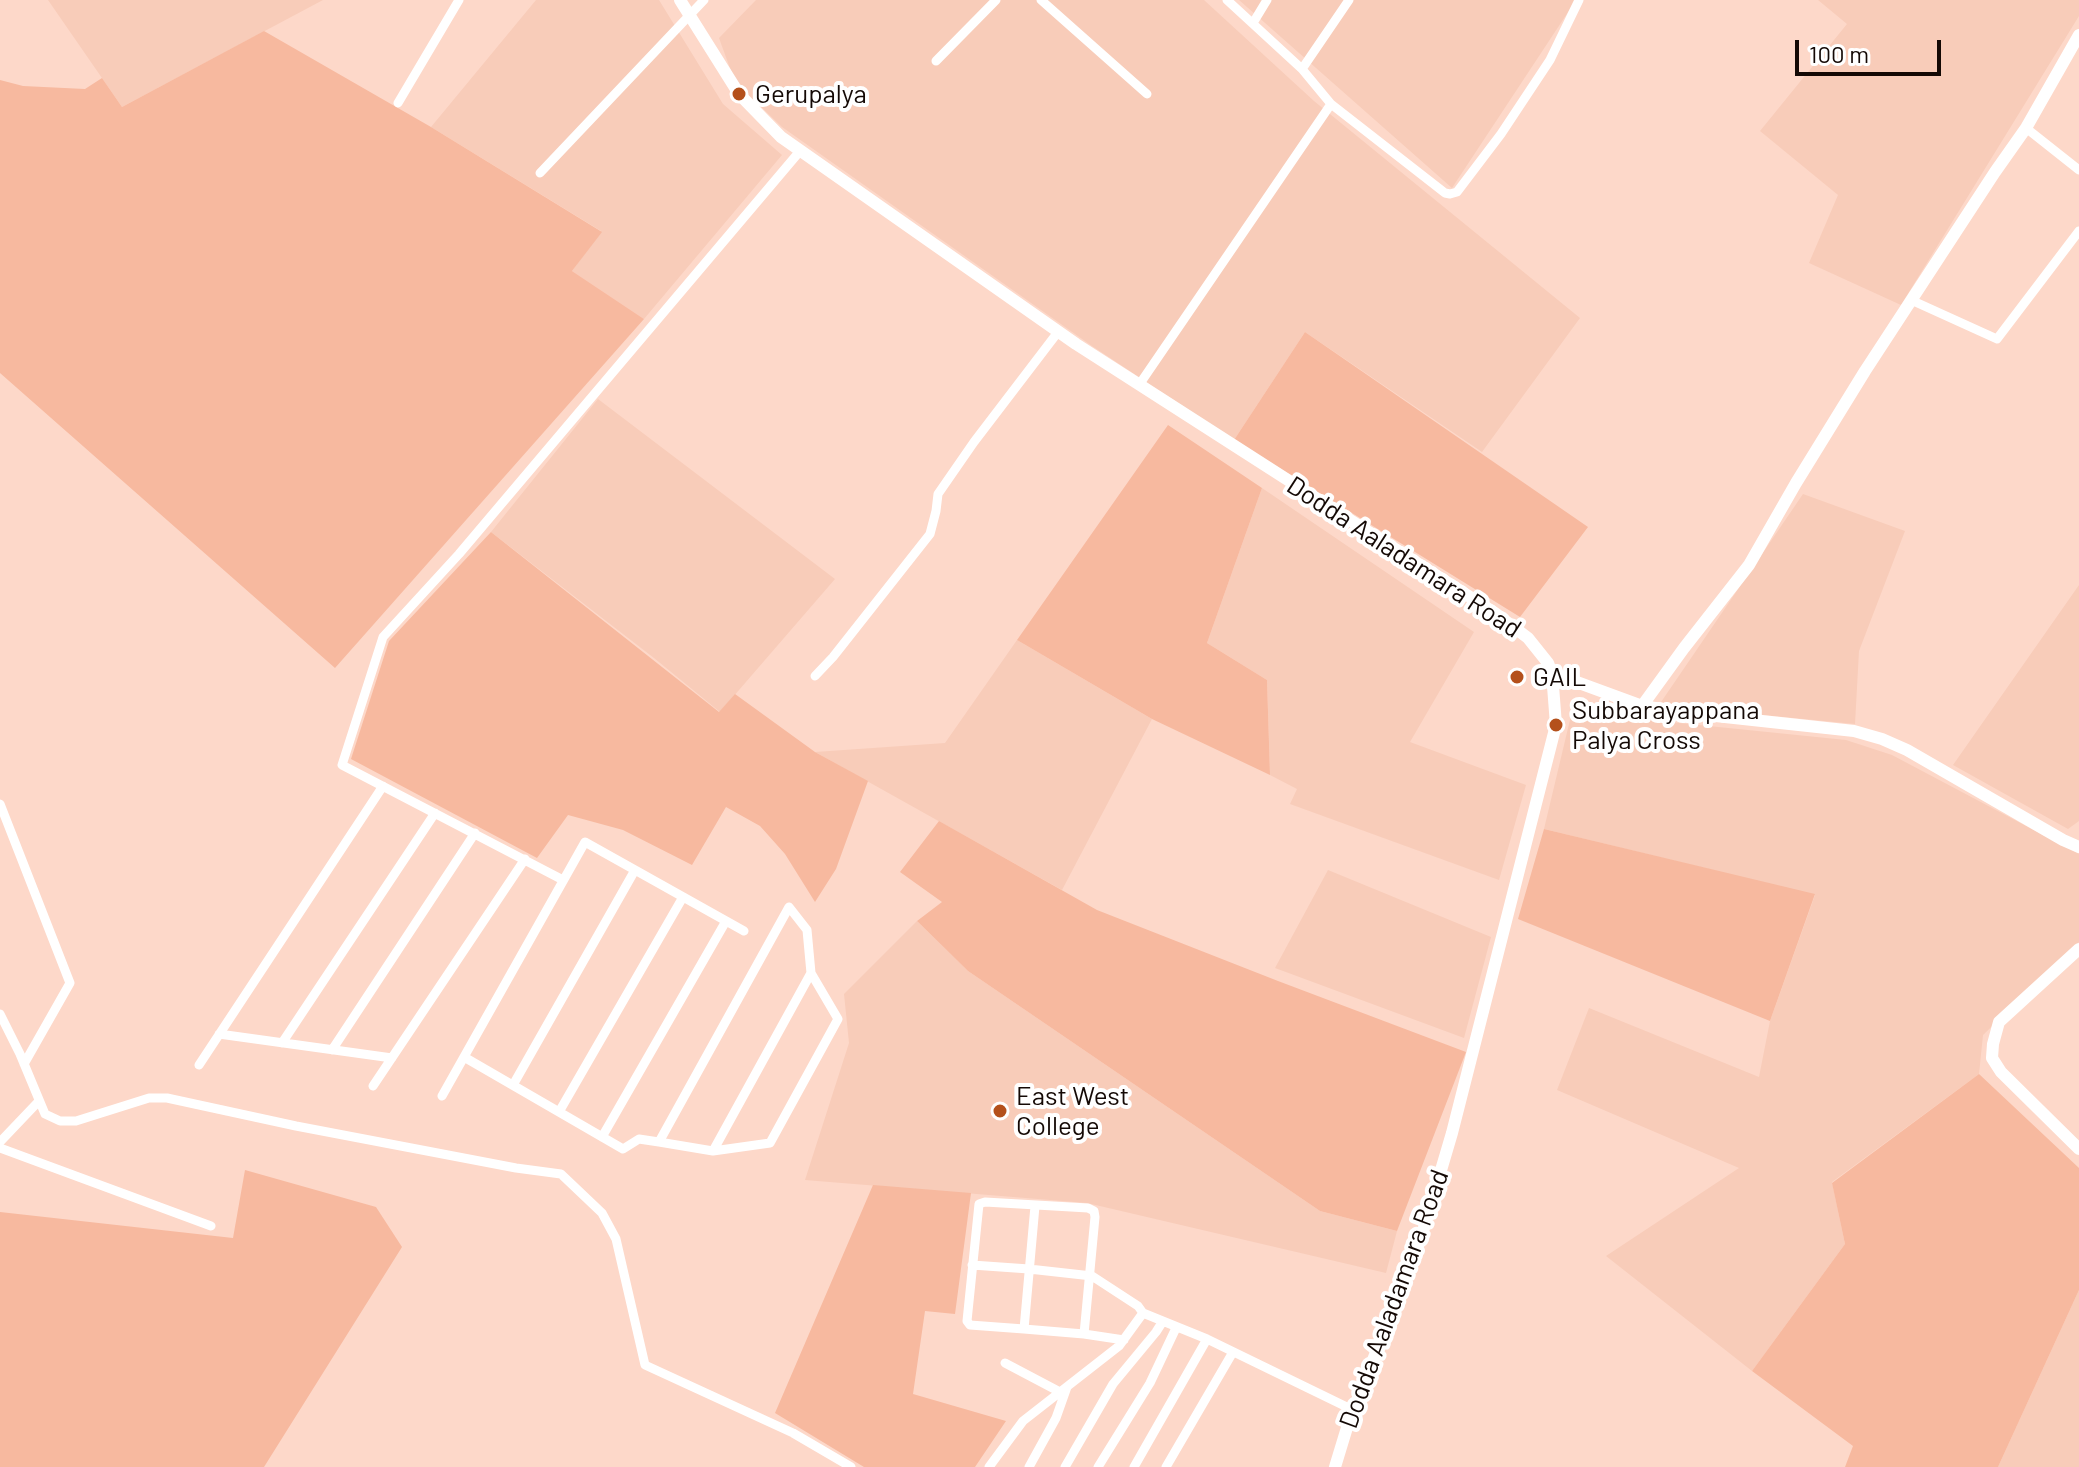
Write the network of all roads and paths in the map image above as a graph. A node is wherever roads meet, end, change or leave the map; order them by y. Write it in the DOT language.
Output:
graph roads {
  1 [pos="459,0"];
  2 [pos="680,0"];
  3 [pos="704,0"];
  4 [pos="996,0"];
  5 [pos="1041,0"];
  6 [pos="1227,0"];
  7 [pos="1267,0"];
  8 [pos="1349,0"];
  9 [pos="1579,0"];
  10 [pos="690,16"];
  11 [pos="1253,23"];
  12 [pos="2079,35"];
  13 [pos="936,61"];
  14 [pos="1302,69"];
  15 [pos="1147,94"];
  16 [pos="398,103"];
  17 [pos="1331,104"];
  18 [pos="2026,128"];
  19 [pos="800,151"];
  20 [pos="2079,170"];
  21 [pos="540,173"];
  22 [pos="2079,231"];
  23 [pos="1911,300"];
  24 [pos="1058,332"];
  25 [pos="1139,385"];
  26 [pos="1552,673"];
  27 [pos="815,676"];
  28 [pos="1642,706"];
  29 [pos="383,786"];
  30 [pos="0,804"];
  31 [pos="435,813"];
  32 [pos="475,833"];
  33 [pos="2079,847"];
  34 [pos="525,859"];
  35 [pos="635,870"];
  36 [pos="563,880"];
  37 [pos="683,897"];
  38 [pos="726,921"];
  39 [pos="744,931"];
  40 [pos="2079,949"];
  41 [pos="811,973"];
  42 [pos="0,1014"];
  43 [pos="219,1034"];
  44 [pos="282,1043"];
  45 [pos="332,1050"];
  46 [pos="464,1057"];
  47 [pos="392,1058"];
  48 [pos="24,1064"];
  49 [pos="199,1065"];
  50 [pos="513,1085"];
  51 [pos="373,1086"];
  52 [pos="442,1096"];
  53 [pos="39,1101"];
  54 [pos="559,1112"];
  55 [pos="602,1137"];
  56 [pos="659,1142"];
  57 [pos="0,1145"];
  58 [pos="2079,1149"];
  59 [pos="713,1151"];
  60 [pos="1035,1206"];
  61 [pos="211,1226"];
  62 [pos="972,1265"];
  63 [pos="1029,1269"];
  64 [pos="1088,1276"];
  65 [pos="1143,1313"];
  66 [pos="1163,1321"];
  67 [pos="1176,1328"];
  68 [pos="1024,1329"];
  69 [pos="1084,1334"];
  70 [pos="1207,1339"];
  71 [pos="1124,1340"];
  72 [pos="1233,1352"];
  73 [pos="1005,1363"];
  74 [pos="1064,1389"];
  75 [pos="1353,1410"];
  76 [pos="851,1467"];
  77 [pos="989,1467"];
  78 [pos="1029,1467"];
  79 [pos="1065,1467"];
  80 [pos="1098,1467"];
  81 [pos="1134,1467"];
  82 [pos="1166,1467"];
  83 [pos="1335,1467"];
  1 -- 16 [label="street"];
  2 -- 10 [label="main road, Dodda Aaladamara Road"];
  3 -- 10 [label="street"];
  4 -- 13 [label="street"];
  5 -- 15 [label="street"];
  6 -- 11 [label="street"];
  7 -- 11 [label="street"];
  8 -- 14 [label="street"];
  9 -- 17 [label="street"];
  10 -- 19 [label="main road, Dodda Aaladamara Road"];
  10 -- 21 [label="street"];
  11 -- 14 [label="street"];
  12 -- 18 [label="main road"];
  14 -- 17 [label="street"];
  17 -- 25 [label="street"];
  18 -- 20 [label="street"];
  18 -- 23 [label="main road"];
  19 -- 24 [label="main road, Dodda Aaladamara Road"];
  19 -- 29 [label="street"];
  22 -- 23 [label="street"];
  23 -- 28 [label="main road"];
  24 -- 25 [label="main road, Dodda Aaladamara Road"];
  24 -- 27 [label="street"];
  25 -- 26 [label="main road, Dodda Aaladamara Road"];
  26 -- 28 [label="main road"];
  26 -- 75 [label="main road, Dodda Aaladamara Road"];
  28 -- 33 [label="main road"];
  29 -- 31 [label="street"];
  29 -- 43 [label="street"];
  30 -- 48 [label="street"];
  31 -- 32 [label="street"];
  31 -- 44 [label="street"];
  32 -- 34 [label="street"];
  32 -- 45 [label="street"];
  34 -- 36 [label="street"];
  34 -- 47 [label="street"];
  35 -- 36 [label="street"];
  35 -- 37 [label="street"];
  35 -- 50 [label="street"];
  36 -- 46 [label="street"];
  37 -- 38 [label="street"];
  37 -- 54 [label="street"];
  38 -- 39 [label="street"];
  38 -- 55 [label="street"];
  40 -- 58 [label="main road"];
  41 -- 56 [label="street"];
  41 -- 59 [label="street"];
  41 -- 59 [label="street"];
  42 -- 48 [label="street"];
  43 -- 44 [label="street"];
  43 -- 49 [label="street"];
  44 -- 45 [label="street"];
  45 -- 47 [label="street"];
  46 -- 50 [label="street"];
  46 -- 52 [label="street"];
  47 -- 51 [label="street"];
  48 -- 53 [label="street"];
  50 -- 54 [label="street"];
  53 -- 57 [label="street"];
  53 -- 76 [label="street"];
  54 -- 55 [label="street"];
  55 -- 56 [label="street"];
  56 -- 59 [label="street"];
  57 -- 61 [label="street"];
  60 -- 62 [label="street"];
  60 -- 63 [label="street"];
  60 -- 64 [label="street"];
  62 -- 63 [label="street"];
  62 -- 68 [label="street"];
  63 -- 64 [label="street"];
  63 -- 68 [label="street"];
  64 -- 65 [label="street"];
  64 -- 69 [label="street"];
  65 -- 66 [label="street"];
  65 -- 71 [label="street"];
  66 -- 67 [label="street"];
  66 -- 79 [label="street"];
  67 -- 70 [label="street"];
  67 -- 80 [label="street"];
  68 -- 69 [label="street"];
  69 -- 71 [label="street"];
  70 -- 72 [label="street"];
  70 -- 81 [label="street"];
  71 -- 74 [label="street"];
  72 -- 75 [label="street"];
  72 -- 82 [label="street"];
  73 -- 74 [label="street"];
  74 -- 77 [label="street"];
  74 -- 78 [label="street"];
  75 -- 83 [label="main road, Dodda Aaladamara Road"];
}
